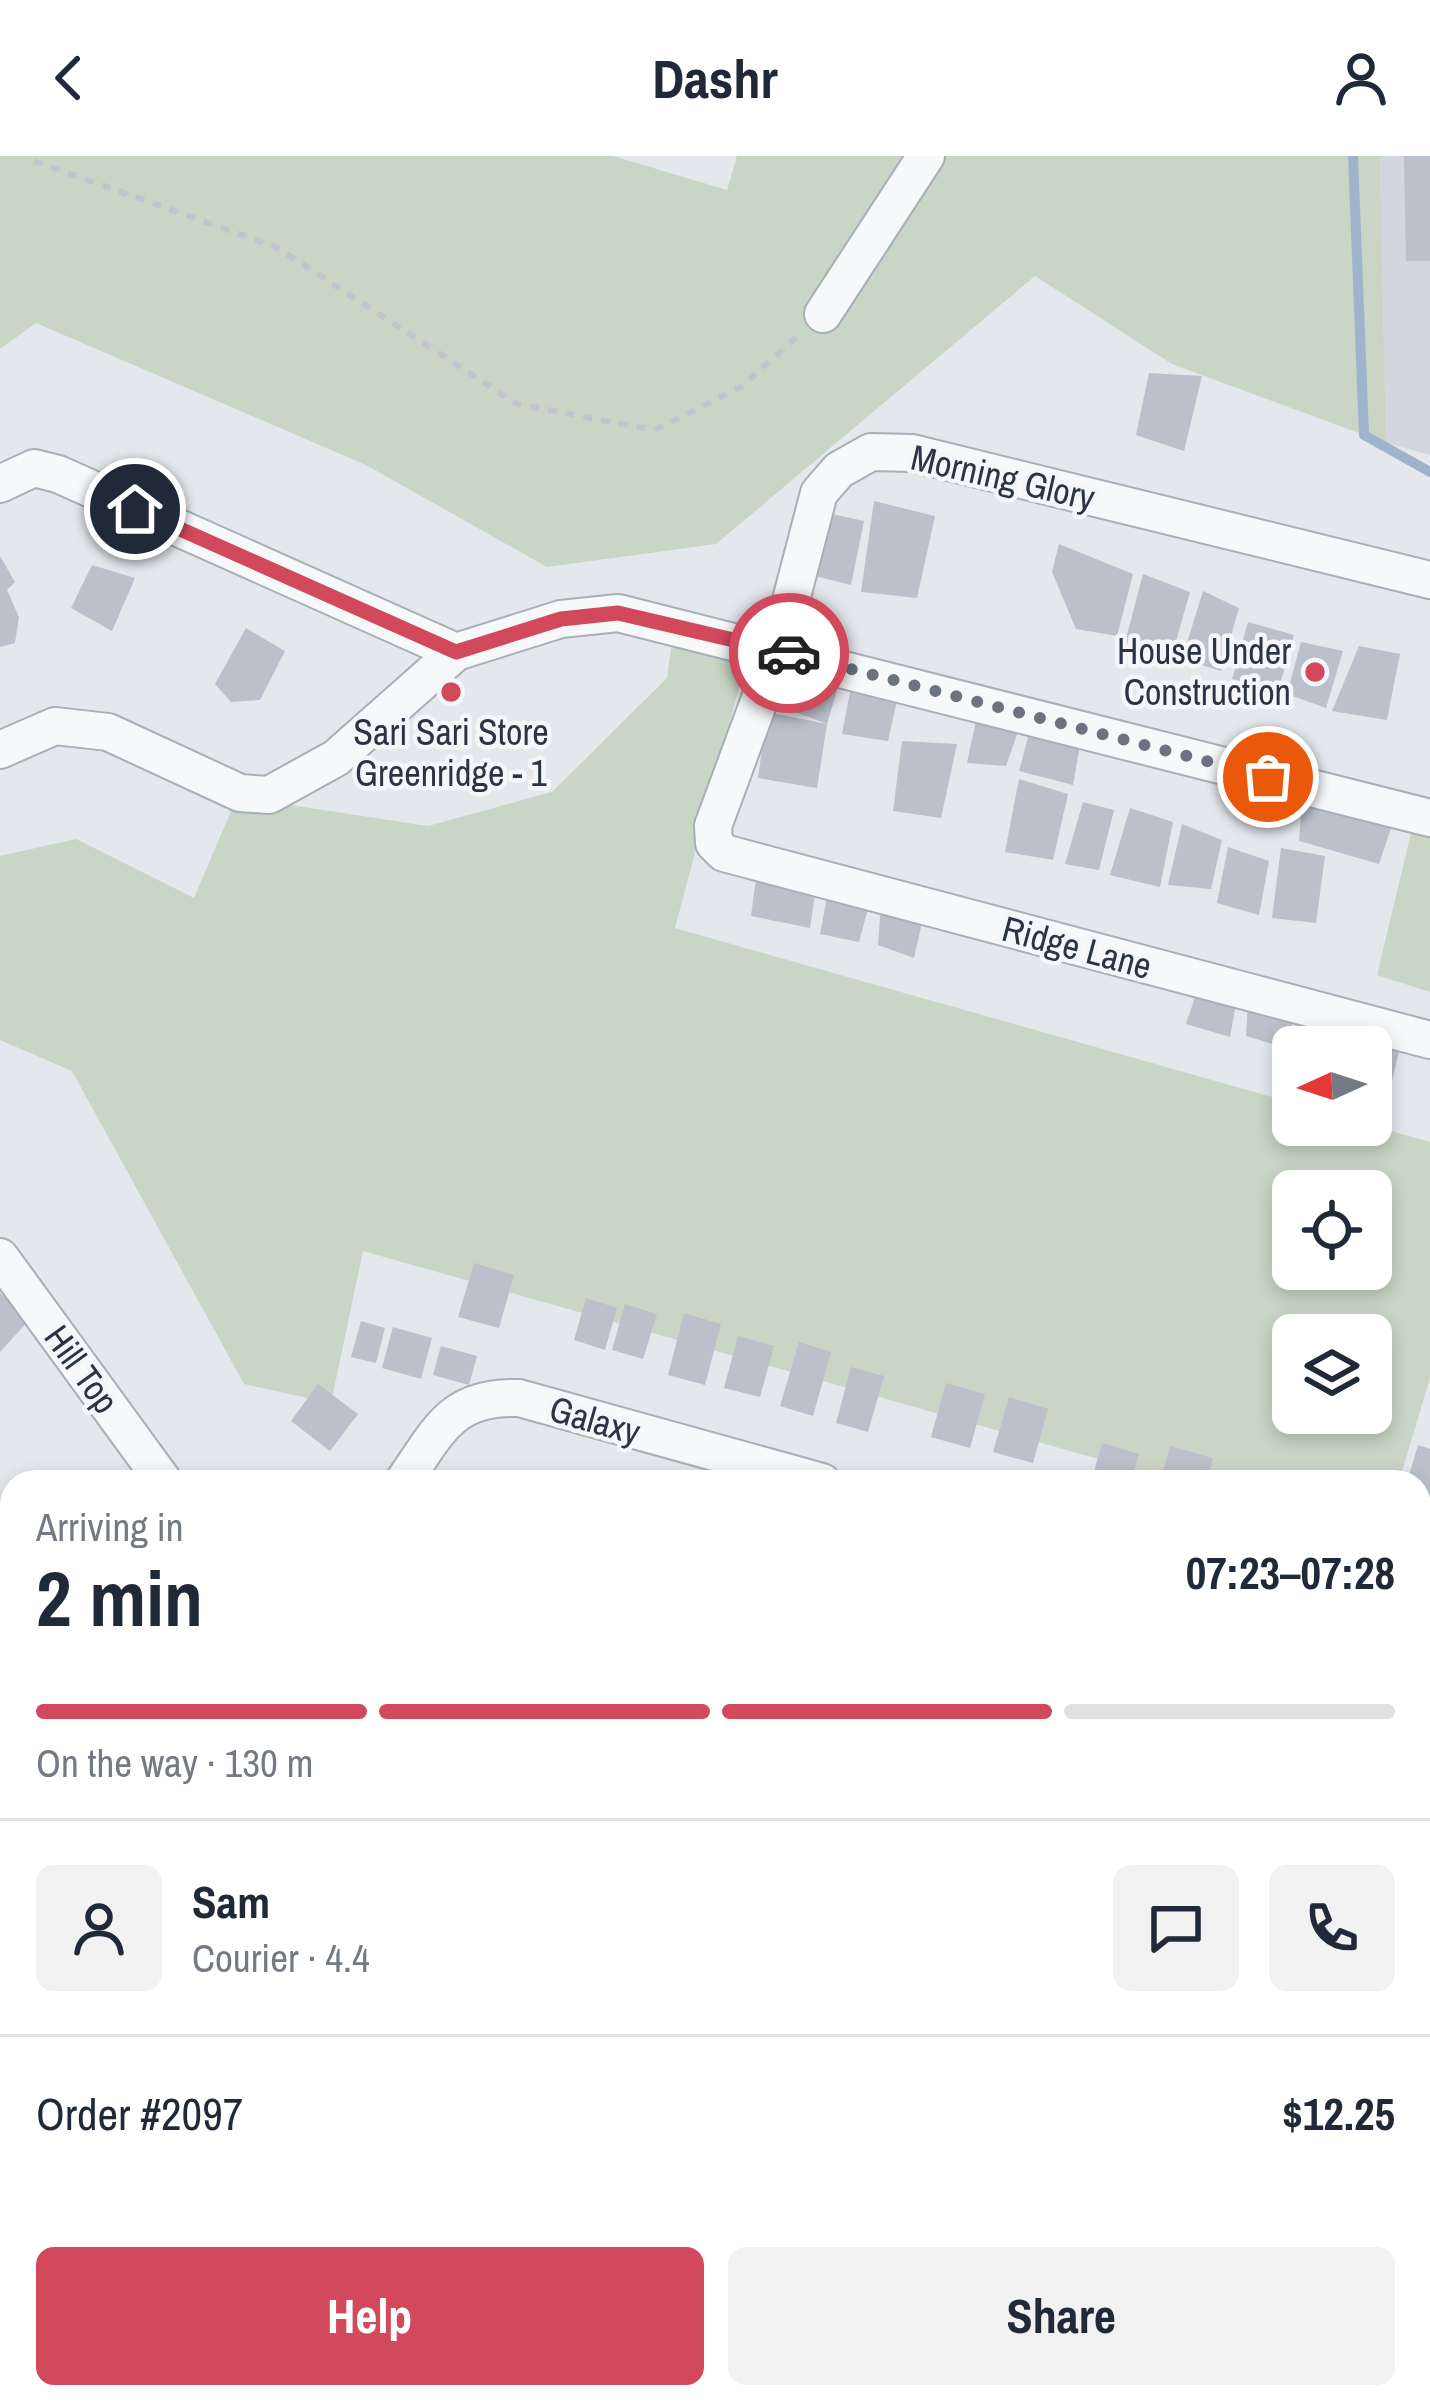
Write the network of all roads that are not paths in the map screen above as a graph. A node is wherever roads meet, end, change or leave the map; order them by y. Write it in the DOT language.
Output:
graph roads {
  1 [pos="926,156"];
  2 [pos="823,314"];
  3 [pos="0,484"];
  4 [pos="1430,580"];
  5 [pos="778,650"];
  6 [pos="456,652"];
  7 [pos="0,750"];
  8 [pos="1430,818"];
  9 [pos="724,853"];
  10 [pos="1430,1040"];
  11 [pos="0,1257"];
  12 [pos="155,1470"];
  13 [pos="412,1470"];
  14 [pos="779,1470"];
  1 -- 2 [label="street"];
  3 -- 6 [label="street"];
  4 -- 5 [label="street, Morning Glory"];
  5 -- 6 [label="street"];
  5 -- 8 [label="street"];
  5 -- 9 [label="street, Morning Glory"];
  6 -- 7 [label="street"];
  9 -- 10 [label="street, Ridge Lane"];
  11 -- 12 [label="street, Hill Top"];
  13 -- 14 [label="street, Galaxy"];
}
